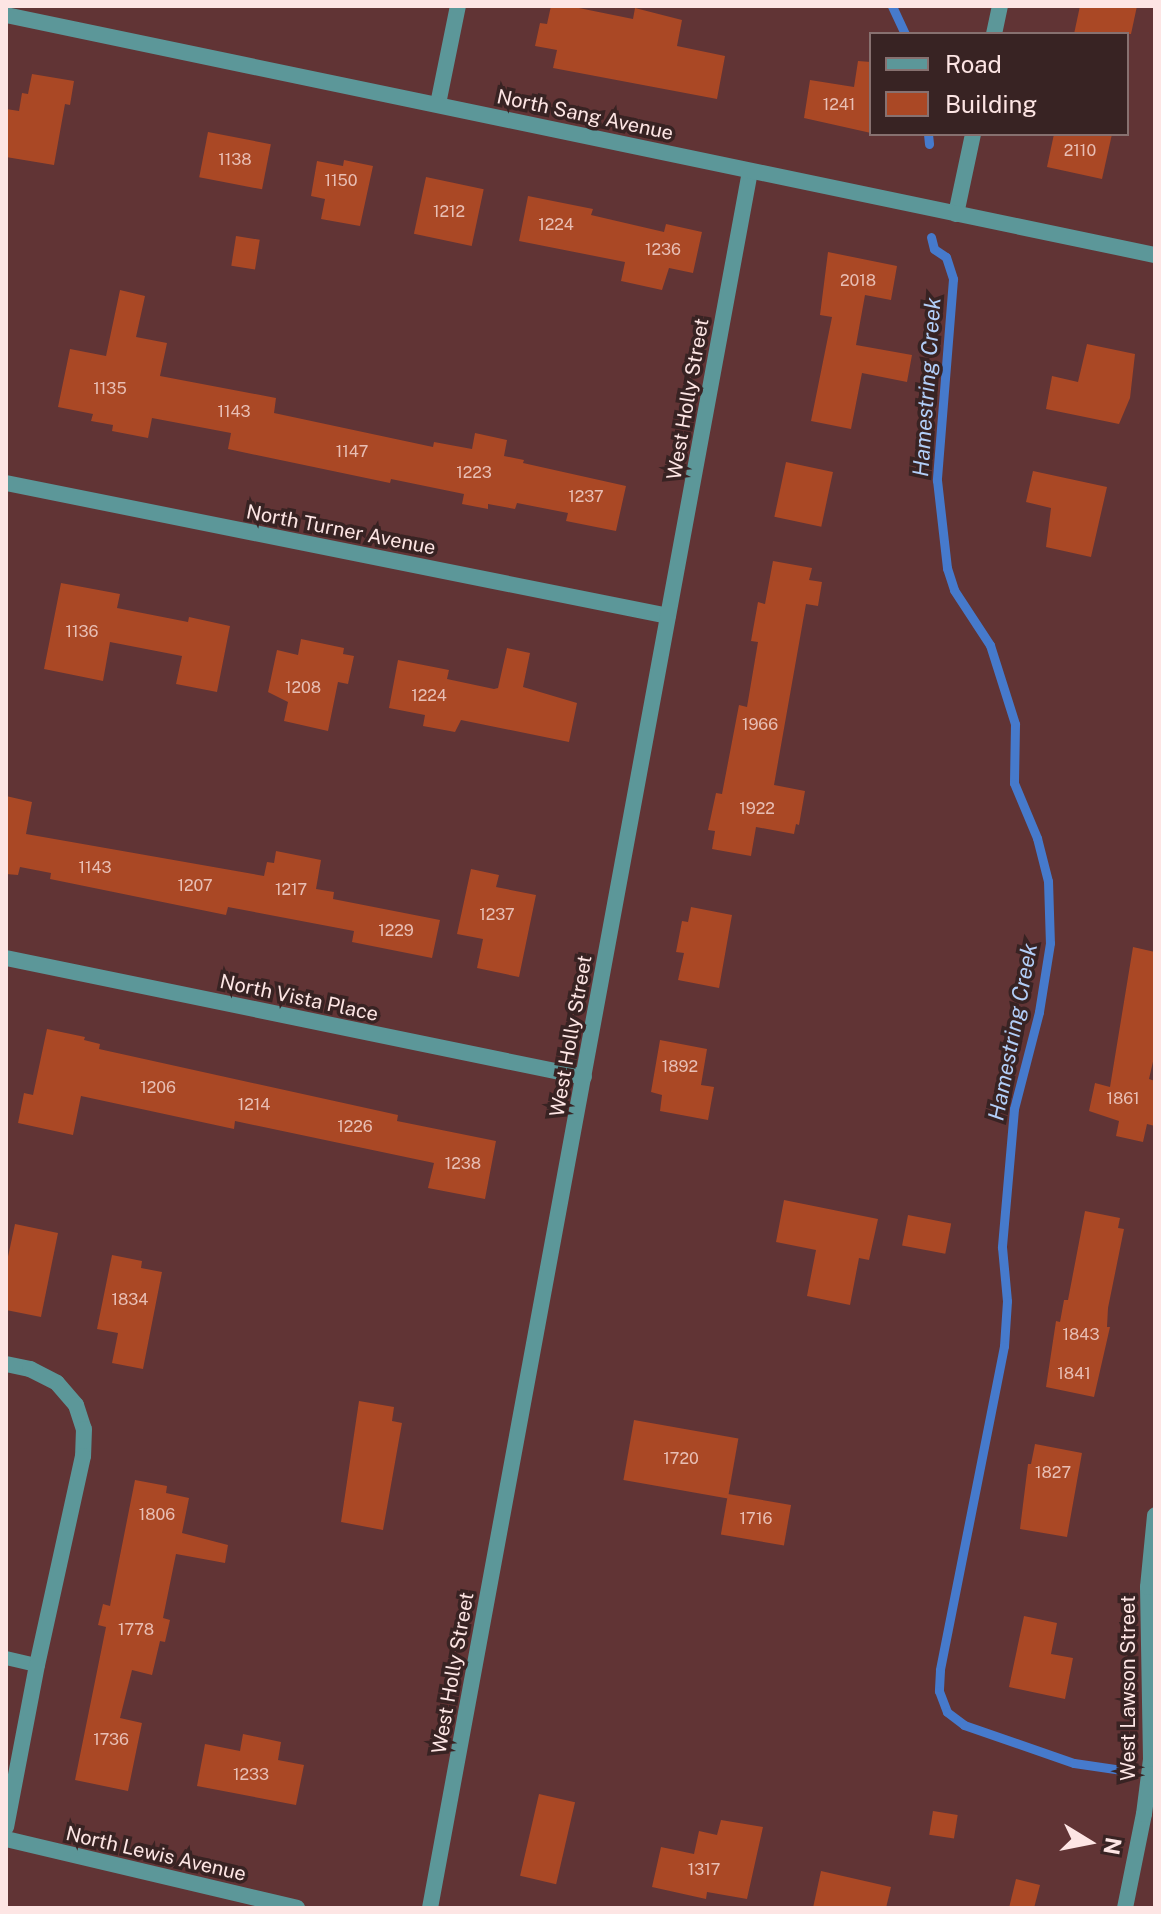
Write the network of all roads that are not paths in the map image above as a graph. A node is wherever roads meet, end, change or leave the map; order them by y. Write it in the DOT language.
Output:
graph roads {
  1 [pos="458,6"];
  2 [pos="1000,6"];
  3 [pos="6,15"];
  4 [pos="994,32"];
  5 [pos="438,104"];
  6 [pos="973,136"];
  7 [pos="750,171"];
  8 [pos="956,214"];
  9 [pos="1155,255"];
  10 [pos="6,483"];
  11 [pos="668,616"];
  12 [pos="6,958"];
  13 [pos="584,1077"];
  14 [pos="6,1364"];
  15 [pos="1155,1515"];
  16 [pos="6,1658"];
  17 [pos="37,1665"];
  18 [pos="6,1827"];
  19 [pos="6,1839"];
  20 [pos="297,1908"];
  21 [pos="430,1908"];
  22 [pos="1125,1908"];
  1 -- 5 [label="street"];
  2 -- 4 [label="street"];
  3 -- 5 [label="street, North Sang Avenue"];
  5 -- 7 [label="street, North Sang Avenue"];
  6 -- 8 [label="street"];
  7 -- 8 [label="street, North Sang Avenue"];
  7 -- 11 [label="street, West Holly Street"];
  8 -- 9 [label="street, North Sang Avenue"];
  10 -- 11 [label="street, North Turner Avenue"];
  11 -- 13 [label="street, West Holly Street"];
  12 -- 13 [label="street, North Vista Place"];
  13 -- 21 [label="street, West Holly Street"];
  14 -- 17 [label="street"];
  15 -- 22 [label="street, West Lawson Street"];
  16 -- 17 [label="lane"];
  17 -- 18 [label="street"];
  19 -- 20 [label="street, North Lewis Avenue"];
}
